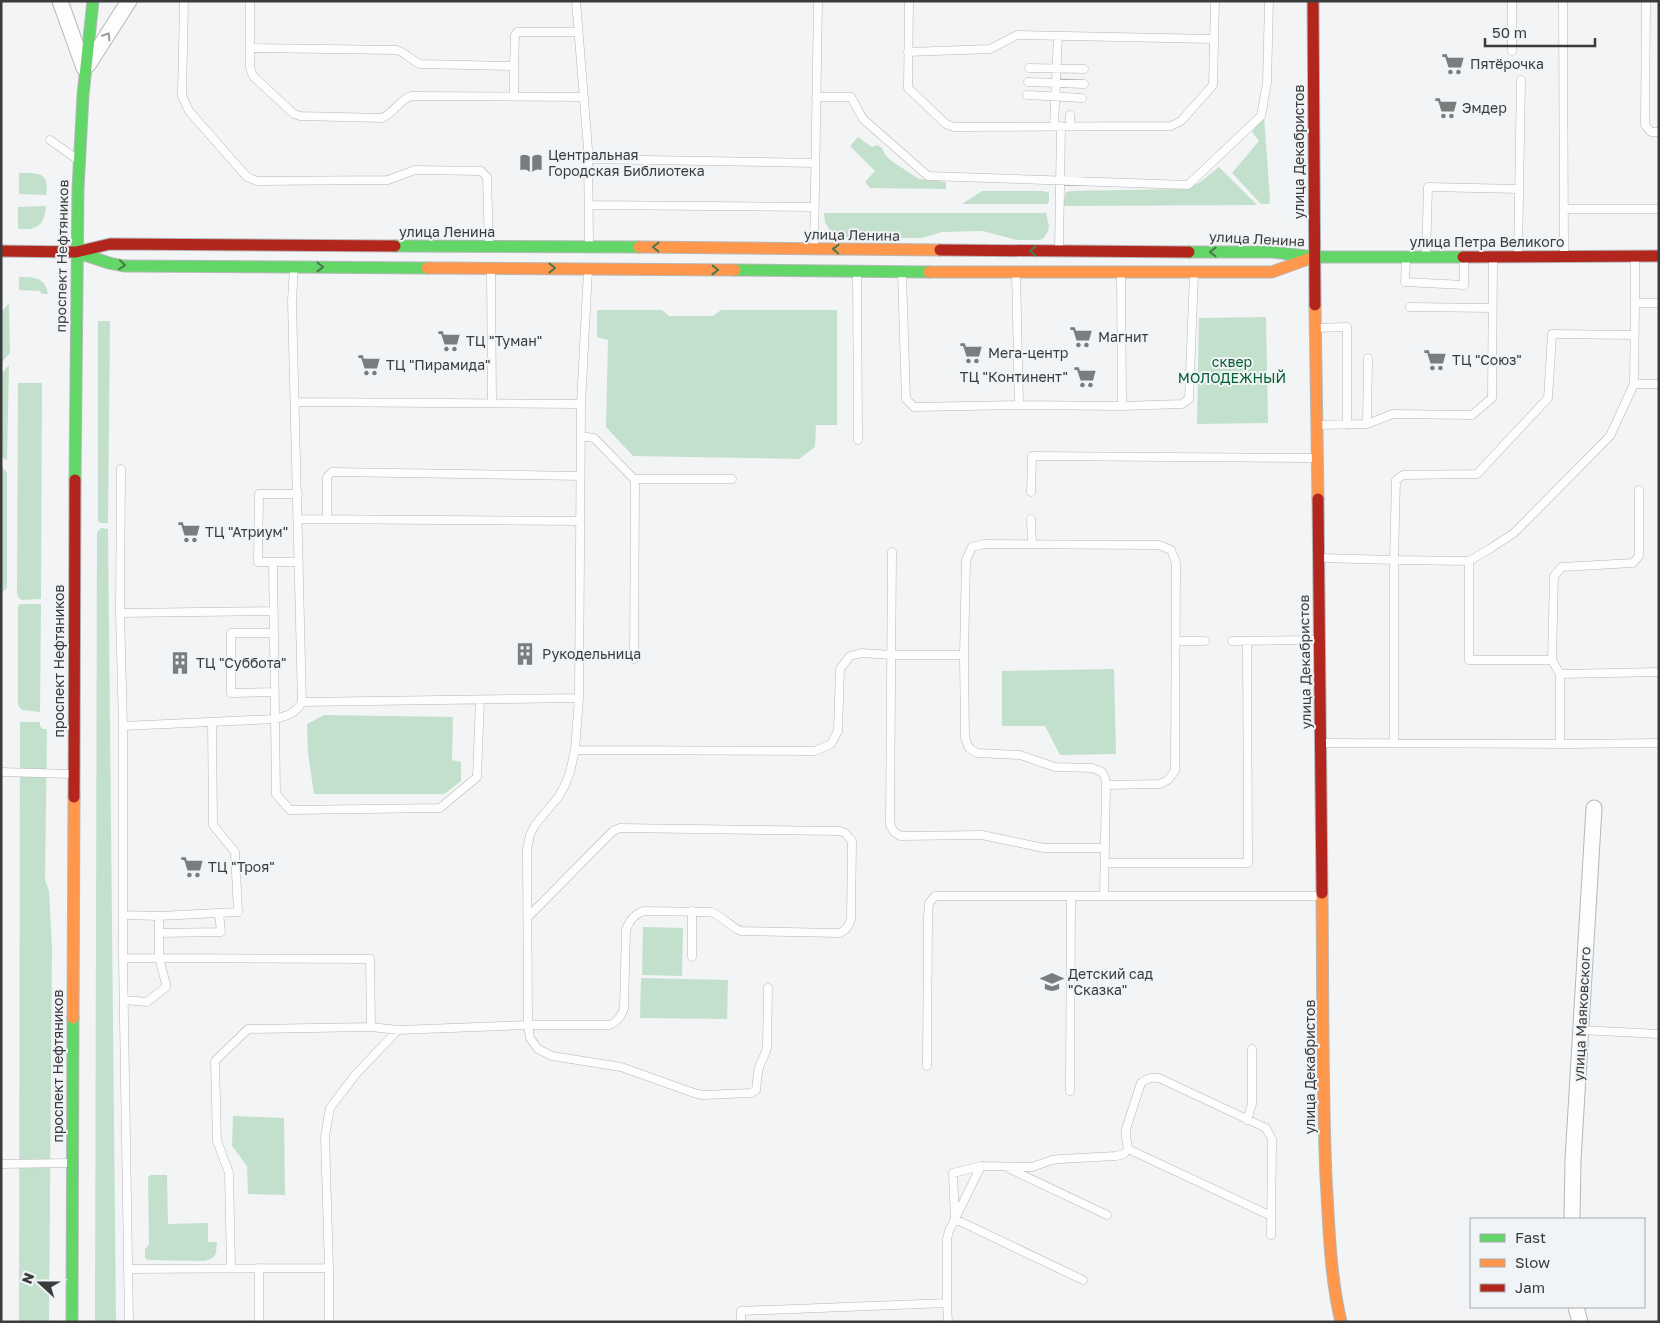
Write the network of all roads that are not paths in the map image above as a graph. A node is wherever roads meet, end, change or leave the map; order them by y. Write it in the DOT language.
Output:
graph roads {
  1 [pos="60,1"];
  2 [pos="93,1"];
  3 [pos="129,1"];
  4 [pos="184,1"];
  5 [pos="250,1"];
  6 [pos="576,1"];
  7 [pos="818,1"];
  8 [pos="909,1"];
  9 [pos="1215,1"];
  10 [pos="1269,1"];
  11 [pos="1314,1"];
  12 [pos="1512,1"];
  13 [pos="1563,1"];
  14 [pos="1646,1"];
  15 [pos="578,32"];
  16 [pos="1058,36"];
  17 [pos="1214,39"];
  18 [pos="250,48"];
  19 [pos="908,52"];
  20 [pos="1512,52"];
  21 [pos="514,66"];
  22 [pos="1029,68"];
  23 [pos="1057,68"];
  24 [pos="1084,69"];
  25 [pos="85,71"];
  26 [pos="1521,80"];
  27 [pos="1028,82"];
  28 [pos="1056,83"];
  29 [pos="1084,84"];
  30 [pos="1027,95"];
  31 [pos="1055,96"];
  32 [pos="514,97"];
  33 [pos="583,97"];
  34 [pos="816,97"];
  35 [pos="1082,98"];
  36 [pos="1070,115"];
  37 [pos="1058,126"];
  38 [pos="1070,126"];
  39 [pos="1659,132"];
  40 [pos="50,140"];
  41 [pos="588,160"];
  42 [pos="79,161"];
  43 [pos="815,163"];
  44 [pos="1060,180"];
  45 [pos="1519,189"];
  46 [pos="588,205"];
  47 [pos="814,207"];
  48 [pos="1564,209"];
  49 [pos="1659,209"];
  50 [pos="589,246"];
  51 [pos="489,247"];
  52 [pos="529,247"];
  53 [pos="814,249"];
  54 [pos="857,250"];
  55 [pos="1,251"];
  56 [pos="1059,251"];
  57 [pos="76,252"];
  58 [pos="1493,256"];
  59 [pos="1518,256"];
  60 [pos="1564,256"];
  61 [pos="1635,256"];
  62 [pos="1659,256"];
  63 [pos="1314,257"];
  64 [pos="1406,257"];
  65 [pos="1426,257"];
  66 [pos="1464,257"];
  67 [pos="294,267"];
  68 [pos="491,268"];
  69 [pos="529,268"];
  70 [pos="588,268"];
  71 [pos="857,271"];
  72 [pos="1016,271"];
  73 [pos="902,272"];
  74 [pos="1194,272"];
  75 [pos="1121,273"];
  76 [pos="1635,303"];
  77 [pos="1659,303"];
  78 [pos="1410,308"];
  79 [pos="1492,308"];
  80 [pos="1315,328"];
  81 [pos="1635,335"];
  82 [pos="1368,358"];
  83 [pos="1634,384"];
  84 [pos="1659,384"];
  85 [pos="295,402"];
  86 [pos="492,403"];
  87 [pos="581,404"];
  88 [pos="1019,405"];
  89 [pos="1122,406"];
  90 [pos="1347,424"];
  91 [pos="1367,424"];
  92 [pos="1317,425"];
  93 [pos="581,436"];
  94 [pos="858,440"];
  95 [pos="1318,458"];
  96 [pos="121,468"];
  97 [pos="580,476"];
  98 [pos="634,479"];
  99 [pos="732,479"];
  100 [pos="1639,490"];
  101 [pos="1031,492"];
  102 [pos="298,494"];
  103 [pos="327,518"];
  104 [pos="298,519"];
  105 [pos="1031,519"];
  106 [pos="579,521"];
  107 [pos="1032,544"];
  108 [pos="892,552"];
  109 [pos="1319,558"];
  110 [pos="1394,560"];
  111 [pos="1468,561"];
  112 [pos="273,562"];
  113 [pos="299,562"];
  114 [pos="274,611"];
  115 [pos="120,613"];
  116 [pos="274,633"];
  117 [pos="1320,640"];
  118 [pos="1176,641"];
  119 [pos="1205,641"];
  120 [pos="1232,641"];
  121 [pos="1247,641"];
  122 [pos="892,655"];
  123 [pos="964,655"];
  124 [pos="634,659"];
  125 [pos="1552,660"];
  126 [pos="1659,672"];
  127 [pos="1560,674"];
  128 [pos="275,692"];
  129 [pos="579,698"];
  130 [pos="480,700"];
  131 [pos="302,702"];
  132 [pos="275,719"];
  133 [pos="212,722"];
  134 [pos="123,726"];
  135 [pos="1322,743"];
  136 [pos="1394,743"];
  137 [pos="1659,743"];
  138 [pos="1560,744"];
  139 [pos="575,750"];
  140 [pos="1,772"];
  141 [pos="73,774"];
  142 [pos="1106,785"];
  143 [pos="1594,808"];
  144 [pos="1105,848"];
  145 [pos="1105,863"];
  146 [pos="1071,896"];
  147 [pos="1104,896"];
  148 [pos="1322,896"];
  149 [pos="692,912"];
  150 [pos="219,913"];
  151 [pos="123,915"];
  152 [pos="159,916"];
  153 [pos="528,918"];
  154 [pos="159,933"];
  155 [pos="692,957"];
  156 [pos="123,958"];
  157 [pos="159,958"];
  158 [pos="768,988"];
  159 [pos="124,1000"];
  160 [pos="528,1025"];
  161 [pos="371,1027"];
  162 [pos="398,1030"];
  163 [pos="1581,1030"];
  164 [pos="1659,1034"];
  165 [pos="1252,1049"];
  166 [pos="927,1066"];
  167 [pos="1070,1091"];
  168 [pos="1247,1120"];
  169 [pos="1128,1150"];
  170 [pos="73,1163"];
  171 [pos="1,1164"];
  172 [pos="981,1166"];
  173 [pos="1006,1167"];
  174 [pos="1107,1215"];
  175 [pos="1271,1216"];
  176 [pos="1572,1218"];
  177 [pos="955,1219"];
  178 [pos="1272,1235"];
  179 [pos="231,1268"];
  180 [pos="259,1268"];
  181 [pos="329,1268"];
  182 [pos="128,1269"];
  183 [pos="1083,1280"];
  184 [pos="947,1303"];
  185 [pos="1576,1308"];
  186 [pos="72,1322"];
  187 [pos="129,1322"];
  188 [pos="259,1322"];
  189 [pos="329,1322"];
  190 [pos="741,1322"];
  191 [pos="948,1322"];
  192 [pos="1341,1322"];
  193 [pos="1580,1322"];
  1 -- 25 [label="street"];
  2 -- 25 [label="main road, проспект Нефтяников"];
  25 -- 3 [label="street, one-way"];
  4 -- 51 [label="lane"];
  5 -- 18 [label="lane"];
  6 -- 15 [label="lane"];
  7 -- 34 [label="lane"];
  8 -- 19 [label="lane"];
  9 -- 17 [label="lane"];
  10 -- 44 [label="lane"];
  11 -- 63 [label="main road, улица Декабристов"];
  12 -- 20 [label="lane"];
  13 -- 48 [label="lane"];
  14 -- 39 [label="lane"];
  15 -- 21 [label="lane"];
  15 -- 33 [label="lane"];
  16 -- 17 [label="lane"];
  16 -- 19 [label="lane"];
  16 -- 23 [label="lane"];
  17 -- 38 [label="lane"];
  18 -- 21 [label="lane"];
  18 -- 32 [label="lane"];
  19 -- 37 [label="lane"];
  21 -- 32 [label="lane"];
  22 -- 23 [label="lane"];
  23 -- 24 [label="lane"];
  23 -- 28 [label="lane"];
  25 -- 42 [label="main road, проспект Нефтяников"];
  26 -- 45 [label="lane"];
  27 -- 28 [label="lane"];
  28 -- 29 [label="lane"];
  28 -- 31 [label="lane"];
  30 -- 31 [label="lane"];
  31 -- 35 [label="lane"];
  31 -- 37 [label="lane"];
  32 -- 33 [label="lane"];
  33 -- 41 [label="lane"];
  34 -- 43 [label="lane"];
  34 -- 44 [label="lane"];
  36 -- 38 [label="lane"];
  37 -- 38 [label="lane"];
  37 -- 44 [label="lane"];
  40 -- 42 [label="lane"];
  41 -- 43 [label="lane"];
  41 -- 46 [label="lane"];
  42 -- 57 [label="main road, проспект Нефтяников"];
  43 -- 47 [label="lane"];
  44 -- 56 [label="lane"];
  45 -- 59 [label="lane"];
  45 -- 65 [label="lane"];
  46 -- 47 [label="lane"];
  46 -- 50 [label="lane"];
  47 -- 53 [label="lane"];
  48 -- 49 [label="lane"];
  48 -- 60 [label="lane"];
  50 -- 52 [label="main road, улица Ленина"];
  53 -- 50 [label="main road, улица Ленина, one-way"];
  51 -- 52 [label="main road, улица Ленина"];
  51 -- 57 [label="main road, улица Ленина"];
  52 -- 69 [label="main road"];
  54 -- 53 [label="main road, улица Ленина, one-way"];
  56 -- 54 [label="main road, улица Ленина, one-way"];
  54 -- 71 [label="main road"];
  55 -- 57 [label="main road, улица Ленина"];
  63 -- 56 [label="main road, улица Ленина, one-way"];
  57 -- 67 [label="main road, улица Ленина, one-way"];
  57 -- 141 [label="main road, проспект Нефтяников"];
  58 -- 59 [label="main road, улица Петра Великого"];
  58 -- 66 [label="main road, улица Петра Великого"];
  58 -- 79 [label="lane"];
  59 -- 60 [label="main road, улица Петра Великого"];
  60 -- 61 [label="main road, улица Петра Великого"];
  61 -- 62 [label="main road, улица Петра Великого"];
  61 -- 76 [label="lane"];
  63 -- 64 [label="main road, улица Петра Великого"];
  63 -- 74 [label="main road, улица Ленина"];
  63 -- 80 [label="main road, улица Декабристов"];
  64 -- 65 [label="main road, улица Петра Великого"];
  64 -- 66 [label="lane"];
  65 -- 66 [label="main road, улица Петра Великого"];
  67 -- 68 [label="main road, улица Ленина, one-way"];
  67 -- 85 [label="lane"];
  68 -- 69 [label="main road, улица Ленина"];
  68 -- 86 [label="lane"];
  69 -- 70 [label="main road, улица Ленина, one-way"];
  70 -- 71 [label="main road, улица Ленина, one-way"];
  70 -- 87 [label="lane"];
  71 -- 73 [label="main road, улица Ленина"];
  71 -- 94 [label="lane"];
  72 -- 73 [label="main road, улица Ленина"];
  72 -- 75 [label="main road, улица Ленина"];
  72 -- 88 [label="lane"];
  73 -- 88 [label="lane"];
  74 -- 75 [label="main road, улица Ленина"];
  74 -- 89 [label="lane"];
  75 -- 89 [label="lane"];
  76 -- 77 [label="lane"];
  76 -- 81 [label="lane"];
  78 -- 79 [label="lane"];
  79 -- 91 [label="lane"];
  80 -- 90 [label="lane"];
  80 -- 92 [label="main road, улица Декабристов"];
  81 -- 83 [label="lane"];
  81 -- 110 [label="lane"];
  82 -- 91 [label="lane"];
  83 -- 84 [label="lane"];
  83 -- 111 [label="lane"];
  85 -- 86 [label="lane"];
  85 -- 102 [label="lane"];
  86 -- 87 [label="lane"];
  87 -- 93 [label="lane"];
  88 -- 89 [label="lane"];
  90 -- 91 [label="lane"];
  90 -- 92 [label="lane"];
  92 -- 95 [label="main road, улица Декабристов"];
  93 -- 97 [label="lane"];
  93 -- 98 [label="lane"];
  95 -- 101 [label="lane"];
  95 -- 109 [label="main road, улица Декабристов"];
  96 -- 115 [label="lane"];
  97 -- 103 [label="lane"];
  97 -- 106 [label="lane"];
  98 -- 99 [label="lane"];
  98 -- 124 [label="lane"];
  100 -- 125 [label="lane"];
  102 -- 104 [label="lane"];
  102 -- 112 [label="lane"];
  103 -- 104 [label="lane"];
  103 -- 106 [label="lane"];
  104 -- 113 [label="lane"];
  105 -- 107 [label="lane"];
  106 -- 129 [label="lane"];
  107 -- 118 [label="lane"];
  107 -- 123 [label="lane"];
  108 -- 122 [label="lane"];
  109 -- 110 [label="lane"];
  109 -- 117 [label="main road, улица Декабристов"];
  110 -- 111 [label="lane"];
  110 -- 136 [label="lane"];
  111 -- 125 [label="lane"];
  112 -- 113 [label="lane"];
  112 -- 114 [label="lane"];
  113 -- 131 [label="lane"];
  114 -- 115 [label="lane"];
  114 -- 116 [label="lane"];
  115 -- 134 [label="lane"];
  116 -- 128 [label="lane"];
  116 -- 128 [label="lane"];
  117 -- 121 [label="lane"];
  117 -- 135 [label="main road, улица Декабристов"];
  118 -- 119 [label="lane"];
  118 -- 142 [label="lane"];
  120 -- 121 [label="lane"];
  121 -- 145 [label="lane"];
  122 -- 123 [label="lane"];
  122 -- 139 [label="lane"];
  122 -- 144 [label="lane"];
  123 -- 142 [label="lane"];
  125 -- 127 [label="lane"];
  126 -- 127 [label="lane"];
  127 -- 138 [label="lane"];
  128 -- 132 [label="lane"];
  129 -- 130 [label="lane"];
  129 -- 139 [label="lane"];
  130 -- 131 [label="lane"];
  130 -- 132 [label="lane"];
  131 -- 132 [label="lane"];
  132 -- 133 [label="lane"];
  133 -- 134 [label="lane"];
  133 -- 150 [label="lane"];
  134 -- 151 [label="lane"];
  135 -- 136 [label="lane"];
  135 -- 148 [label="main road, улица Декабристов"];
  136 -- 138 [label="lane"];
  137 -- 138 [label="lane"];
  139 -- 153 [label="lane"];
  140 -- 141 [label="lane"];
  141 -- 170 [label="main road, проспект Нефтяников"];
  142 -- 144 [label="lane"];
  143 -- 163 [label="street, улица Маяковского"];
  144 -- 145 [label="lane"];
  145 -- 147 [label="lane"];
  146 -- 147 [label="lane"];
  146 -- 166 [label="lane"];
  146 -- 167 [label="lane"];
  147 -- 148 [label="lane"];
  148 -- 192 [label="main road, улица Декабристов"];
  149 -- 153 [label="lane"];
  149 -- 155 [label="lane"];
  149 -- 160 [label="lane"];
  150 -- 152 [label="lane"];
  150 -- 154 [label="lane"];
  151 -- 152 [label="lane"];
  151 -- 156 [label="lane"];
  152 -- 154 [label="lane"];
  153 -- 160 [label="lane"];
  154 -- 157 [label="lane"];
  156 -- 157 [label="lane"];
  156 -- 159 [label="lane"];
  157 -- 159 [label="lane"];
  157 -- 161 [label="lane"];
  158 -- 160 [label="lane"];
  159 -- 182 [label="lane"];
  160 -- 162 [label="lane"];
  161 -- 162 [label="lane"];
  161 -- 179 [label="lane"];
  162 -- 181 [label="lane"];
  163 -- 164 [label="lane"];
  163 -- 176 [label="street, улица Маяковского"];
  165 -- 168 [label="lane"];
  168 -- 169 [label="lane"];
  168 -- 175 [label="lane"];
  169 -- 173 [label="lane"];
  169 -- 175 [label="lane"];
  170 -- 171 [label="lane"];
  170 -- 186 [label="main road, проспект Нефтяников"];
  172 -- 173 [label="lane"];
  172 -- 177 [label="lane"];
  172 -- 177 [label="lane"];
  173 -- 174 [label="lane"];
  175 -- 178 [label="lane"];
  177 -- 183 [label="lane"];
  177 -- 184 [label="lane"];
  179 -- 180 [label="lane"];
  179 -- 182 [label="lane"];
  180 -- 181 [label="lane"];
  180 -- 188 [label="lane"];
  181 -- 189 [label="lane"];
  182 -- 187 [label="lane"];
  184 -- 190 [label="lane"];
  184 -- 191 [label="lane"];
  185 -- 193 [label="street"];
}
